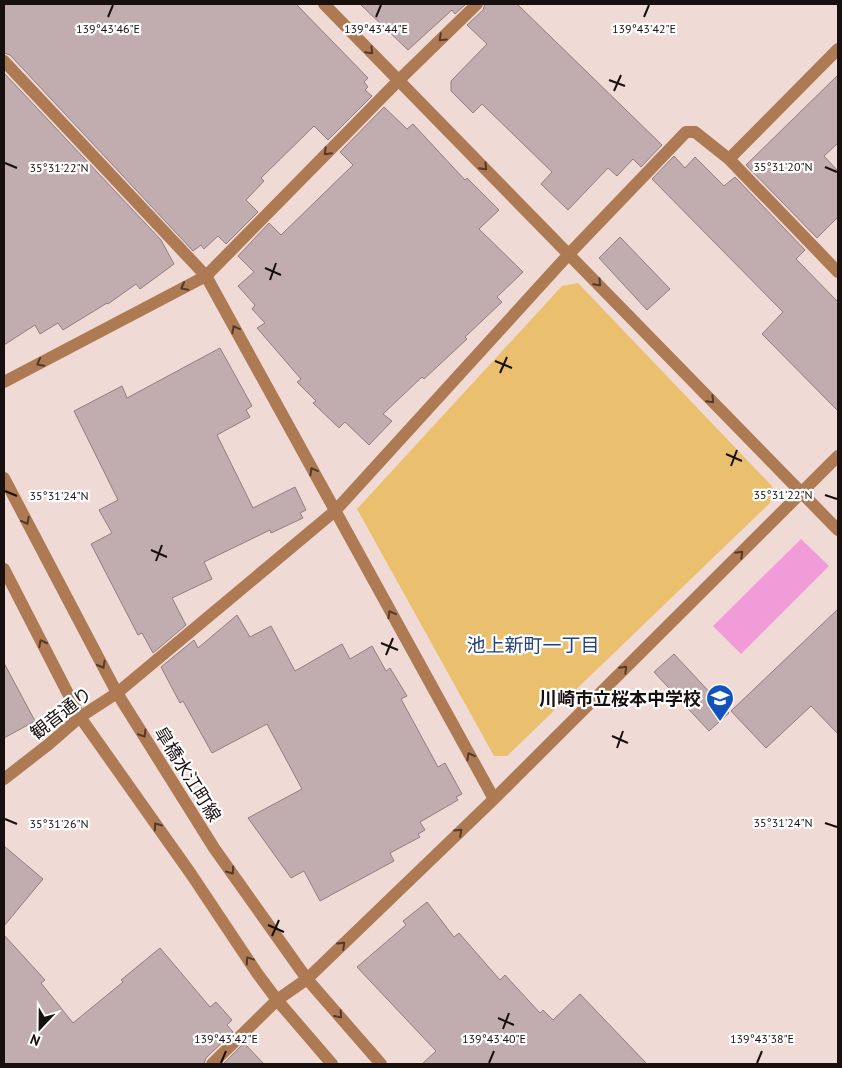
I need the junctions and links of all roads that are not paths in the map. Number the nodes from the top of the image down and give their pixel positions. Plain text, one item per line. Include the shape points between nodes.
1 (324, 4) edge
2 (477, 4) edge
3 (838, 49) edge
4 (4, 61) edge
5 (399, 80) junction
6 (729, 159) junction
7 (569, 254) junction
8 (838, 272) edge
9 (206, 276) junction
10 (4, 382) edge
11 (838, 456) edge
12 (4, 478) edge
13 (802, 492) junction
14 (334, 511) junction
15 (838, 530) edge
16 (4, 569) edge
17 (117, 693) junction
18 (80, 717) junction
19 (4, 779) edge
20 (494, 799) junction
21 (307, 979) junction
22 (277, 1000) junction
23 (212, 1064) edge
24 (332, 1064) edge
25 (381, 1064) edge

1 -> 5 street
2 -> 5 street
3 - 6 street
4 - 9 street
5 -> 7 street
5 -> 9 street
6 - 7 street, 観音通り via 695,132 686,132
6 - 8 street, 観音通り
7 -> 13 street
7 - 14 street, 観音通り
9 -> 10 street
14 -> 9 street
11 - 13 street
12 -> 17 street, 皐橋水江町線
13 - 15 street
20 -> 13 street
14 - 17 street, 観音通り
20 -> 14 street
18 -> 16 street
17 - 18 street, 観音通り
17 -> 21 street, 皐橋水江町線 via 214,848
18 - 19 street, 観音通り
22 -> 18 street
21 -> 20 street
21 - 22 street
21 -> 25 street, 皐橋水江町線
22 - 23 street
22 - 24 street

